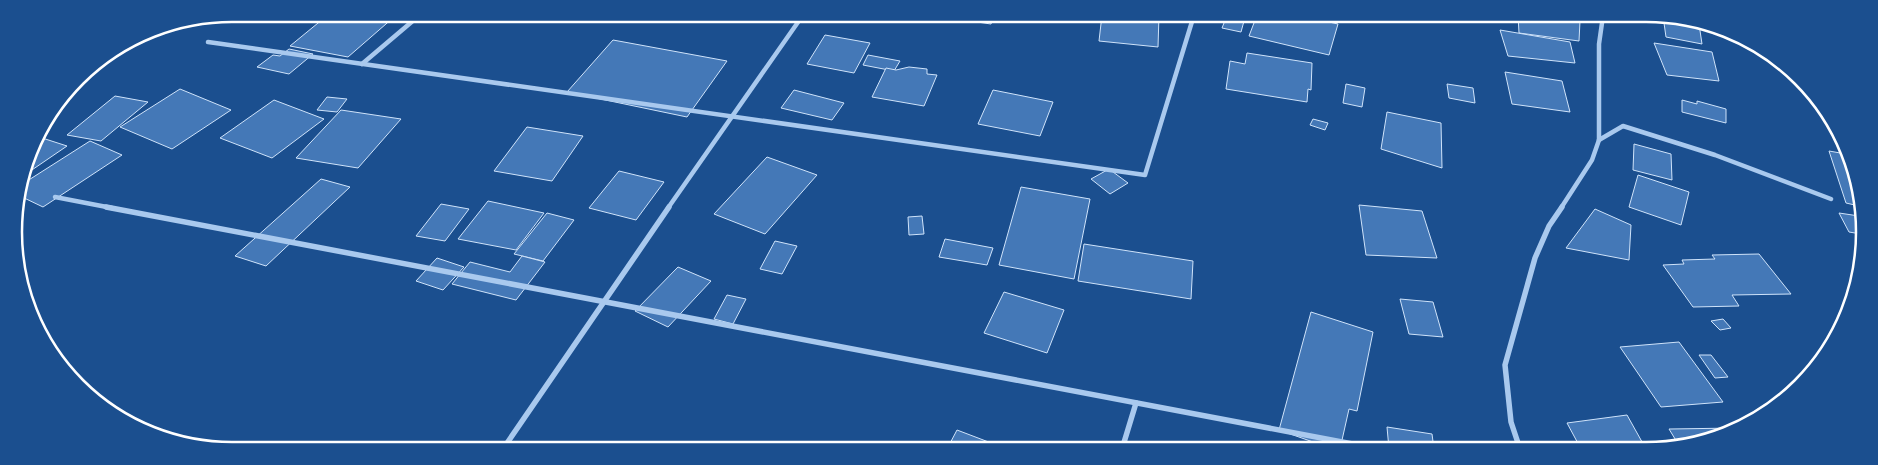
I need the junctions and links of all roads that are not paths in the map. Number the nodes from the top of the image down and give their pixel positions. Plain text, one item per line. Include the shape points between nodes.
1 (412, 22) edge
2 (797, 22) edge
3 (1192, 22) edge
4 (1602, 22) edge
5 (208, 42) dead end
6 (362, 64) junction
7 (732, 116) junction
8 (1599, 140) junction
9 (55, 196) dead end
10 (1831, 199) dead end
11 (603, 301) junction
12 (1136, 403) junction
13 (508, 442) edge
14 (1124, 442) edge
15 (1342, 442) edge
16 (1518, 442) edge

1 - 6 street
2 - 7 street
3 - 7 street via 1145,175
4 - 8 street via 1599,44
5 - 6 street
6 - 7 street
7 - 11 street
8 - 10 street via 1623,126 1715,155
8 - 16 street via 1592,160 1549,226 1535,258 1513,331 1505,365 1511,422
9 - 11 street
11 - 12 street
11 - 13 street
12 - 14 street
12 - 15 street

